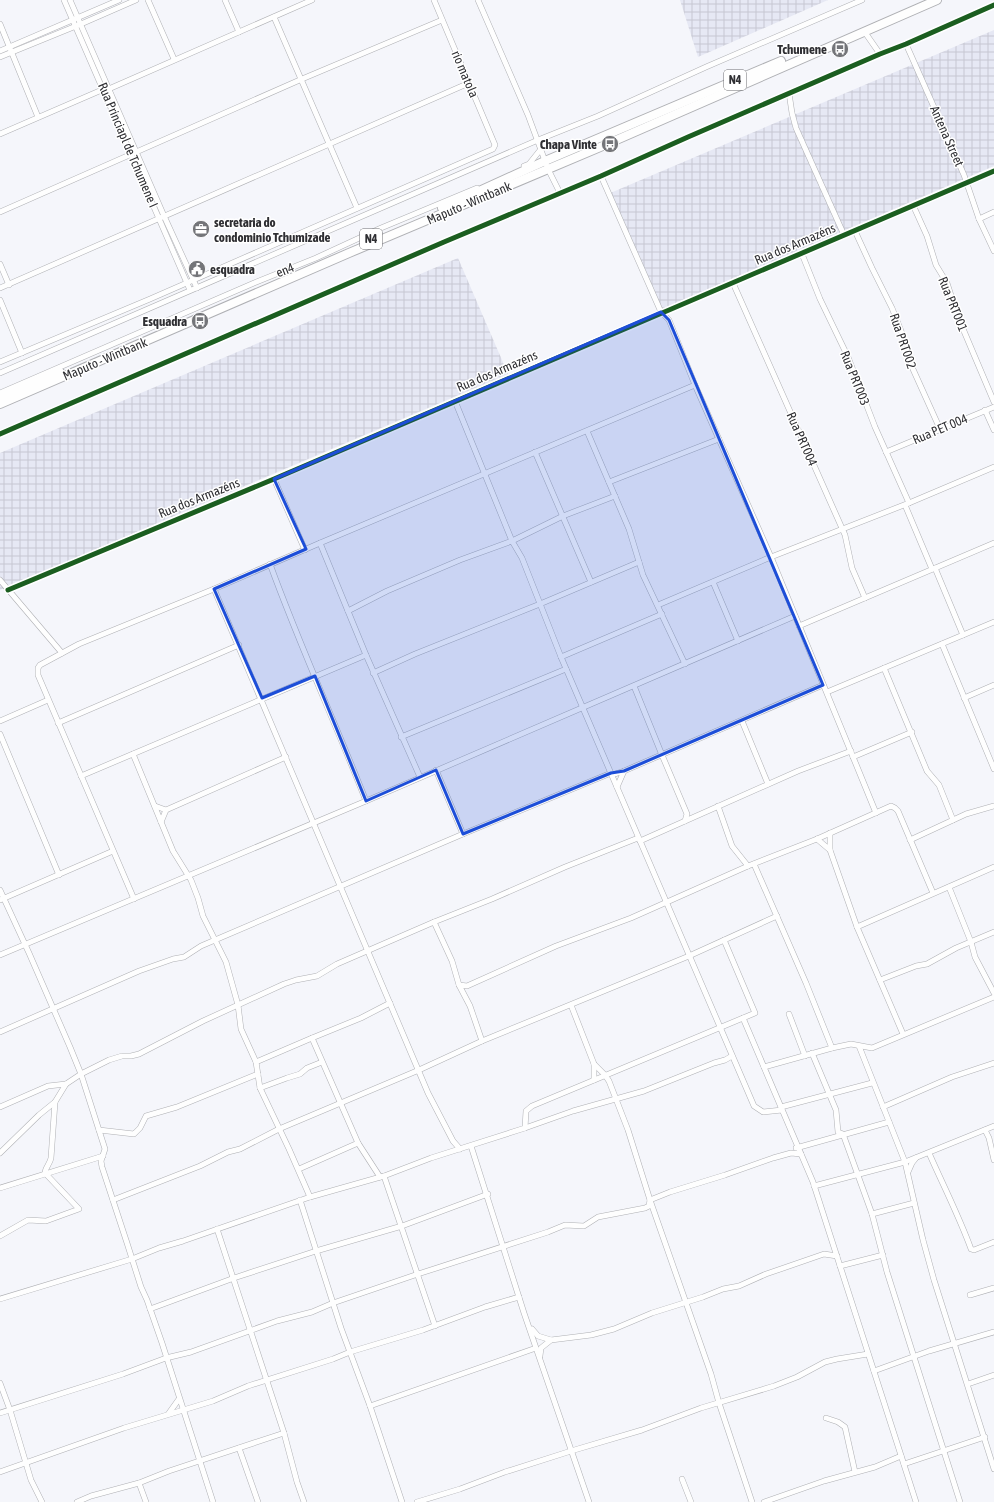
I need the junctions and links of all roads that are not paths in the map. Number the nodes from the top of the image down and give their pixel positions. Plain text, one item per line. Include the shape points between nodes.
1 (64, 0) edge
2 (70, 0) edge
3 (119, 0) edge
4 (136, 0) edge
5 (148, 0) edge
6 (225, 0) edge
7 (312, 0) edge
8 (434, 0) edge
9 (478, 0) edge
10 (862, 0) edge
11 (924, 0) edge
12 (937, 0) edge
13 (994, 5) edge
14 (274, 17) junction
15 (76, 19) junction
16 (442, 20) junction
17 (0, 24) edge
18 (78, 26) junction
19 (864, 31) junction
20 (239, 32) junction
21 (906, 44) junction
22 (9, 46) junction
23 (0, 51) edge
24 (12, 52) junction
25 (880, 54) junction
26 (0, 57) edge
27 (174, 59) junction
28 (302, 79) junction
29 (469, 83) junction
30 (106, 88) junction
31 (789, 93) junction
32 (38, 117) junction
33 (0, 134) edge
34 (538, 140) junction
35 (330, 145) junction
36 (541, 149) junction
37 (136, 152) junction
38 (131, 154) junction
39 (547, 165) junction
40 (994, 171) edge
41 (601, 176) junction
42 (967, 182) junction
43 (560, 193) junction
44 (913, 205) junction
45 (357, 208) junction
46 (0, 212) edge
47 (994, 212) edge
48 (162, 217) junction
49 (979, 218) junction
50 (855, 231) junction
51 (844, 235) junction
52 (994, 251) edge
53 (802, 254) junction
54 (0, 264) edge
55 (194, 280) junction
56 (188, 283) junction
57 (733, 283) junction
58 (9, 284) junction
59 (0, 288) edge
60 (197, 288) junction
61 (190, 290) junction
62 (0, 300) edge
63 (661, 312) junction
64 (22, 353) junction
65 (0, 362) edge
66 (0, 373) edge
67 (696, 385) junction
68 (0, 393) edge
69 (0, 398) edge
70 (455, 401) junction
71 (994, 402) edge
72 (0, 404) edge
73 (994, 407) edge
74 (985, 410) junction
75 (940, 429) junction
76 (994, 430) edge
77 (587, 431) junction
78 (0, 434) edge
79 (719, 439) junction
80 (535, 452) junction
81 (886, 452) junction
82 (994, 467) edge
83 (485, 473) junction
84 (274, 479) junction
85 (609, 482) junction
86 (615, 496) junction
87 (907, 504) junction
88 (563, 516) junction
89 (841, 529) junction
90 (512, 541) junction
91 (320, 543) junction
92 (994, 543) edge
93 (305, 550) junction
94 (771, 557) junction
95 (639, 562) junction
96 (270, 564) junction
97 (933, 569) junction
98 (0, 580) edge
99 (591, 582) junction
100 (713, 582) junction
101 (214, 589) junction
102 (8, 590) junction
103 (865, 598) junction
104 (540, 604) junction
105 (658, 605) junction
106 (348, 611) junction
107 (662, 614) junction
108 (795, 616) junction
109 (994, 622) edge
110 (799, 626) junction
111 (963, 635) junction
112 (738, 641) junction
113 (942, 644) junction
114 (239, 645) junction
115 (62, 653) junction
116 (366, 655) junction
117 (561, 658) junction
118 (686, 664) junction
119 (884, 668) junction
120 (566, 669) junction
121 (373, 673) junction
122 (315, 676) junction
123 (823, 685) junction
124 (994, 685) edge
125 (634, 686) junction
126 (826, 692) junction
127 (262, 698) junction
128 (964, 698) junction
129 (48, 700) junction
130 (583, 708) junction
131 (0, 720) edge
132 (742, 721) junction
133 (58, 723) junction
134 (912, 732) junction
135 (0, 734) edge
136 (401, 737) junction
137 (851, 751) junction
138 (133, 754) junction
139 (662, 754) junction
140 (286, 757) junction
141 (853, 757) junction
142 (994, 769) edge
143 (436, 770) junction
144 (624, 771) junction
145 (612, 774) junction
146 (81, 776) junction
147 (420, 777) junction
148 (768, 784) junction
149 (617, 787) junction
150 (366, 801) junction
151 (155, 806) junction
152 (718, 806) junction
153 (994, 806) edge
154 (166, 810) junction
155 (876, 813) junction
156 (687, 814) junction
157 (695, 816) junction
158 (953, 820) junction
159 (685, 821) junction
160 (161, 822) junction
161 (313, 822) junction
162 (830, 833) junction
163 (463, 834) junction
164 (639, 839) junction
165 (817, 839) junction
166 (910, 840) junction
167 (830, 850) junction
168 (113, 851) junction
169 (754, 864) junction
170 (748, 866) junction
171 (994, 867) edge
172 (59, 875) junction
173 (188, 876) junction
174 (341, 887) junction
175 (949, 887) junction
176 (0, 890) edge
177 (933, 894) junction
178 (2, 899) edge
179 (134, 899) junction
180 (666, 902) junction
181 (777, 916) junction
182 (434, 922) junction
183 (857, 927) junction
184 (994, 932) edge
185 (215, 940) junction
186 (724, 940) junction
187 (971, 942) junction
188 (24, 944) junction
189 (368, 952) junction
190 (0, 954) edge
191 (689, 956) junction
192 (880, 980) junction
193 (459, 985) junction
194 (467, 986) junction
195 (462, 993) junction
196 (994, 993) edge
197 (994, 997) edge
198 (390, 1003) junction
199 (238, 1005) junction
200 (571, 1005) junction
201 (53, 1008) junction
202 (789, 1014) dead end
203 (743, 1018) junction
204 (719, 1028) junction
205 (0, 1032) edge
206 (903, 1034) junction
207 (312, 1038) junction
208 (482, 1041) junction
209 (859, 1046) junction
210 (832, 1048) junction
211 (812, 1054) junction
212 (732, 1056) junction
213 (805, 1056) junction
214 (725, 1060) junction
215 (256, 1062) junction
216 (322, 1062) junction
217 (994, 1063) edge
218 (594, 1064) junction
219 (736, 1064) junction
220 (764, 1067) junction
221 (419, 1070) junction
222 (81, 1074) junction
223 (258, 1074) junction
224 (605, 1075) junction
225 (594, 1080) junction
226 (872, 1083) junction
227 (66, 1084) junction
228 (260, 1088) junction
229 (829, 1094) junction
230 (616, 1098) junction
231 (54, 1102) junction
232 (340, 1103) junction
233 (0, 1107) edge
234 (883, 1107) junction
235 (781, 1108) junction
236 (889, 1122) junction
237 (994, 1126) edge
238 (525, 1128) junction
239 (279, 1129) junction
240 (99, 1130) junction
241 (985, 1130) junction
242 (843, 1134) junction
243 (453, 1142) junction
244 (358, 1143) junction
245 (471, 1146) junction
246 (798, 1146) junction
247 (460, 1149) junction
248 (0, 1153) edge
249 (447, 1153) junction
250 (791, 1153) junction
251 (929, 1153) junction
252 (801, 1154) junction
253 (102, 1156) junction
254 (916, 1158) junction
255 (994, 1160) edge
256 (905, 1162) junction
257 (299, 1169) junction
258 (908, 1172) junction
259 (45, 1174) junction
260 (858, 1174) junction
261 (382, 1176) junction
262 (814, 1186) junction
263 (0, 1188) edge
264 (488, 1194) junction
265 (310, 1197) junction
266 (112, 1200) junction
267 (300, 1200) junction
268 (650, 1200) junction
269 (914, 1203) junction
270 (872, 1214) junction
271 (402, 1226) junction
272 (217, 1229) junction
273 (0, 1236) edge
274 (994, 1242) edge
275 (834, 1245) junction
276 (504, 1246) junction
277 (316, 1251) junction
278 (824, 1254) junction
279 (883, 1255) junction
280 (837, 1256) junction
281 (132, 1259) junction
282 (840, 1266) junction
283 (418, 1274) junction
284 (234, 1278) junction
285 (994, 1288) edge
286 (970, 1295) dead end
287 (519, 1297) junction
288 (0, 1299) edge
289 (686, 1302) junction
290 (333, 1303) junction
291 (150, 1309) junction
292 (435, 1326) junction
293 (529, 1326) junction
294 (251, 1330) junction
295 (994, 1332) edge
296 (551, 1340) junction
297 (954, 1343) junction
298 (536, 1348) junction
299 (350, 1352) junction
300 (868, 1354) junction
301 (540, 1356) junction
302 (914, 1356) junction
303 (166, 1358) junction
304 (874, 1371) junction
305 (994, 1375) edge
306 (267, 1380) junction
307 (0, 1383) edge
308 (968, 1384) junction
309 (179, 1399) junction
310 (719, 1403) junction
311 (370, 1406) junction
312 (10, 1410) junction
313 (183, 1410) junction
314 (0, 1413) edge
315 (169, 1414) junction
316 (826, 1418) dead end
317 (284, 1433) junction
318 (985, 1437) junction
319 (239, 1448) junction
320 (945, 1450) junction
321 (571, 1451) junction
322 (901, 1456) junction
323 (200, 1460) junction
324 (26, 1462) junction
325 (904, 1464) junction
326 (994, 1469) edge
327 (0, 1472) edge
328 (855, 1472) junction
329 (682, 1479) dead end
330 (139, 1483) junction
331 (42, 1502) edge
332 (77, 1502) edge
333 (146, 1502) edge
334 (213, 1502) edge
335 (258, 1502) edge
336 (304, 1502) edge
337 (402, 1502) edge
338 (417, 1502) edge
339 (589, 1502) edge
340 (691, 1502) edge
341 (752, 1502) edge
342 (764, 1502) edge
343 (916, 1502) edge
344 (960, 1502) edge

1 - 15 street, Rua Princiapl de Tchumene I
2 - 15 street, Rua Princiapl de Tchumene I
3 - 15 street
4 - 18 street
5 - 27 street
6 - 20 street
7 - 14 street
8 - 16 street, rio matola
9 - 34 street
10 - 34 street
11 - 39 highway, Maputo - Wintbank / N4
12 - 19 highway, Maputo - Wintbank / N4
13 - 21 street
14 - 20 street
14 - 28 street
15 - 18 street, Rua Princiapl de Tchumene I
15 - 22 street
16 - 28 street
16 - 29 street, rio matola
17 - 22 street
18 - 24 street
18 - 30 street, Rua Princiapl de Tchumene I
19 - 25 street
19 - 39 highway, Maputo - Wintbank / N4
20 - 27 street
21 - 25 street
21 - 42 street, Antena Street
22 - 23 street
22 - 24 street
24 - 26 street
24 - 32 street
25 - 31 street
27 - 30 street
28 - 35 street
28 - 37 street
29 - 35 street
29 - 45 street, rio matola via 495,144 493,149
30 - 32 street
30 - 37 street, Rua Princiapl de Tchumene I
30 - 38 street, Rua Princiapl de Tchumene I
31 - 41 street
31 - 51 street via 796,128
32 - 33 street
34 - 36 street
34 - 60 street
35 - 45 street
35 - 48 street
36 - 39 street
36 - 68 street, en4 via 529,164 503,177
37 - 38 street
37 - 48 street, Rua Princiapl de Tchumene I
38 - 46 street
38 - 48 street, Rua Princiapl de Tchumene I
39 - 43 street
39 - 69 highway, Maputo - Wintbank / N4
39 - 72 highway, Maputo - Wintbank / N4
40 - 42 street, Rua dos Armazéns
41 - 43 street
41 - 63 street
42 - 44 street, Rua dos Armazéns
42 - 49 street, Antena Street
43 - 78 street
44 - 50 street, Rua dos Armazéns
44 - 71 street, Rua PRT001
45 - 55 street
47 - 49 street
48 - 55 street, Rua Princiapl de Tchumene I
48 - 56 street, Rua Princiapl de Tchumene I
48 - 58 street
49 - 52 street, Antena Street
50 - 51 street, Rua dos Armazéns
50 - 75 street, Rua PRT002 via 892,308 907,346 912,367
51 - 53 street, Rua dos Armazéns
53 - 57 street, Rua dos Armazéns
53 - 81 street, Rua PRT003 via 848,357
54 - 58 street
55 - 56 street
55 - 60 street, Rua Princiapl de Tchumene I
56 - 61 street, Rua Princiapl de Tchumene I
56 - 64 street
57 - 63 street, Rua dos Armazéns
57 - 89 street, Rua PRT004
58 - 59 street
60 - 61 street
61 - 66 street
62 - 64 street
63 - 67 street via 669,320
63 - 70 street, Rua dos Armazéns
64 - 65 street
67 - 77 street
67 - 79 street
70 - 83 street
70 - 84 street, Rua dos Armazéns
73 - 74 street, Rua PET 004
74 - 75 street, Rua PET 004
74 - 76 street
75 - 81 street, Rua PET 004
77 - 80 street
77 - 85 street
79 - 85 street
79 - 94 street
80 - 83 street
80 - 88 street
81 - 87 street, Rua PRT003
82 - 87 street
83 - 90 street
83 - 91 street
84 - 93 street
84 - 102 street, Rua dos Armazéns
85 - 86 street
86 - 88 street
86 - 95 street
87 - 89 street
87 - 97 street, Rua PRT003
88 - 90 street
88 - 99 street
89 - 94 street
89 - 103 street, Rua PRT004 via 846,539 852,568
90 - 104 street via 522,558
90 - 106 street via 387,591
91 - 93 street
91 - 106 street
92 - 97 street
93 - 96 street
94 - 100 street
94 - 108 street
95 - 99 street
95 - 105 street
96 - 101 street
96 - 122 street
97 - 103 street
97 - 111 street, Rua PRT003
98 - 102 street
99 - 104 street
100 - 105 street
100 - 112 street
101 - 114 street
101 - 115 street
102 - 115 street
103 - 110 street
104 - 117 street
104 - 121 street
105 - 107 street
106 - 116 street
107 - 117 street
107 - 118 street
108 - 110 street
108 - 112 street
109 - 111 street
110 - 123 street
111 - 113 street
112 - 118 street
113 - 119 street
113 - 128 street
114 - 127 street
114 - 133 street
115 - 129 street via 38,668 38,675
116 - 121 street
116 - 122 street
117 - 120 street
118 - 125 street
119 - 126 street
119 - 134 street
120 - 130 street
120 - 136 street
121 - 136 street
122 - 127 street
122 - 150 street
123 - 126 street
123 - 132 street
124 - 128 street
125 - 130 street
125 - 139 street
126 - 137 street
127 - 138 street
127 - 140 street
128 - 142 street
129 - 131 street
129 - 133 street
130 - 143 street
130 - 145 street
132 - 139 street
132 - 148 street
133 - 146 street
134 - 141 street
134 - 158 street via 927,772 939,785
135 - 172 street
136 - 147 street
137 - 141 street
137 - 148 street
138 - 146 street
138 - 151 street
139 - 144 street
139 - 156 street
140 - 154 street
140 - 161 street
141 - 155 street
143 - 147 street
143 - 163 street
144 - 145 street
144 - 149 street
145 - 149 street
145 - 163 street
146 - 168 street
147 - 150 street
148 - 152 street
149 - 164 street
150 - 161 street
151 - 154 street
151 - 160 street
152 - 157 street
152 - 170 street via 732,846
153 - 158 street
154 - 160 street
155 - 162 street
155 - 166 street via 891,806 895,808
156 - 157 street
156 - 159 street
157 - 159 street
158 - 166 street
159 - 164 street
160 - 173 street via 177,860
161 - 173 street
161 - 174 street
162 - 165 street
162 - 167 street
163 - 174 street
164 - 180 street
164 - 182 street
165 - 167 street
165 - 169 street
166 - 177 street
167 - 183 street
168 - 172 street
168 - 179 street
169 - 170 street
169 - 181 street
170 - 180 street
171 - 175 street
172 - 178 street
173 - 179 street
173 - 185 street
174 - 185 street
174 - 189 street
175 - 177 street
175 - 187 street
176 - 178 street
177 - 183 street
178 - 188 street
179 - 188 street
180 - 191 street
180 - 194 street via 556,946
181 - 186 street
181 - 210 street
182 - 189 street
182 - 193 street via 452,961
183 - 192 street
184 - 187 street
185 - 199 street via 226,962
185 - 201 street via 184,957 139,971
186 - 191 street
186 - 203 street via 755,1012
187 - 192 street via 927,964
187 - 196 street via 975,957
188 - 190 street
188 - 201 street
189 - 198 street
189 - 199 street via 337,964 317,976 289,982
191 - 200 street
191 - 204 street
192 - 206 street
193 - 194 street
193 - 195 street
194 - 195 street
195 - 208 street via 470,1006
197 - 206 street
198 - 207 street
198 - 221 street
199 - 215 street via 241,1029
199 - 222 street via 139,1054 109,1060
200 - 208 street
200 - 218 street
201 - 205 street
201 - 222 street
202 - 213 street
203 - 204 street
203 - 220 street
204 - 212 street
204 - 224 street
206 - 209 street via 872,1048
207 - 215 street
207 - 216 street
208 - 221 street
209 - 210 street via 851,1044
209 - 226 street
210 - 211 street
211 - 213 street
211 - 229 street
212 - 214 street
212 - 219 street
213 - 220 street
214 - 219 street
214 - 230 street via 644,1091
215 - 223 street
216 - 228 street via 300,1074
216 - 232 street
217 - 234 street via 952,1077
218 - 224 street
218 - 225 street
219 - 235 street via 756,1108 763,1112
220 - 235 street
221 - 232 street
221 - 243 street
222 - 227 street
222 - 240 street
223 - 228 street
223 - 240 street via 177,1108 146,1116 134,1134
224 - 225 street
224 - 230 street
225 - 238 street via 528,1108 524,1114
226 - 229 street
226 - 234 street
227 - 231 street
227 - 233 street via 44,1088
228 - 239 street
229 - 235 street
229 - 242 street via 836,1110 838,1132
230 - 238 street
230 - 268 street
231 - 248 street
231 - 259 street via 51,1158
232 - 239 street
232 - 244 street
234 - 236 street
235 - 246 street
236 - 242 street
236 - 256 street
237 - 241 street
238 - 245 street
239 - 257 street
239 - 266 street via 240,1149
240 - 253 street via 105,1149
241 - 251 street
241 - 255 street
242 - 246 street
242 - 260 street
243 - 247 street
243 - 249 street
244 - 257 street
244 - 261 street
245 - 247 street
245 - 264 street
246 - 250 street
246 - 252 street
247 - 249 street
249 - 261 street
250 - 252 street
250 - 268 street
251 - 254 street
251 - 274 street via 971,1249
252 - 262 street
253 - 259 street
253 - 266 street via 102,1168
254 - 256 street
254 - 258 street
256 - 258 street
256 - 260 street
257 - 265 street
258 - 269 street
259 - 263 street
259 - 273 street via 79,1209 46,1221 28,1220
260 - 262 street
260 - 270 street
261 - 265 street
261 - 271 street
262 - 275 street
264 - 271 street
264 - 276 street
265 - 267 street
266 - 281 street
267 - 272 street
267 - 277 street
268 - 276 street via 649,1206 645,1208 602,1216 584,1226 561,1226
268 - 289 street
269 - 270 street
269 - 297 street
270 - 279 street
271 - 277 street
271 - 283 street
272 - 281 street
272 - 284 street
275 - 278 street
275 - 280 street
276 - 283 street
276 - 287 street
277 - 284 street
277 - 290 street
278 - 280 street
278 - 289 street via 739,1286
279 - 282 street
279 - 302 street
280 - 282 street
281 - 288 street
281 - 291 street
282 - 300 street
283 - 290 street
283 - 292 street
284 - 291 street
284 - 294 street
285 - 286 street
287 - 292 street
287 - 293 street
289 - 296 street via 597,1334
289 - 310 street
290 - 294 street
290 - 299 street
291 - 303 street
292 - 299 street
293 - 296 street via 538,1336
293 - 298 street
294 - 303 street via 191,1352
294 - 306 street
295 - 297 street
296 - 301 street via 541,1348
297 - 302 street
297 - 308 street
298 - 301 street
298 - 311 street
299 - 306 street via 333,1360
299 - 311 street
300 - 304 street
300 - 310 street via 825,1362 786,1382
301 - 321 street
302 - 304 street
302 - 320 street
303 - 309 street
303 - 312 street
304 - 322 street
305 - 308 street
306 - 313 street
306 - 317 street
307 - 312 street
308 - 318 street
309 - 313 street
309 - 315 street
310 - 321 street
310 - 341 street
311 - 337 street
312 - 314 street
312 - 324 street
313 - 315 street
313 - 323 street
315 - 324 street
316 - 328 street via 838,1422 845,1428
317 - 319 street
317 - 336 street
318 - 320 street
318 - 326 street
319 - 323 street
319 - 335 street
320 - 325 street
320 - 344 street
321 - 338 street
321 - 339 street
322 - 325 street
322 - 328 street
323 - 330 street
323 - 334 street
324 - 327 street
324 - 331 street via 31,1480
325 - 343 street
328 - 342 street
329 - 340 street
330 - 332 street
330 - 333 street

